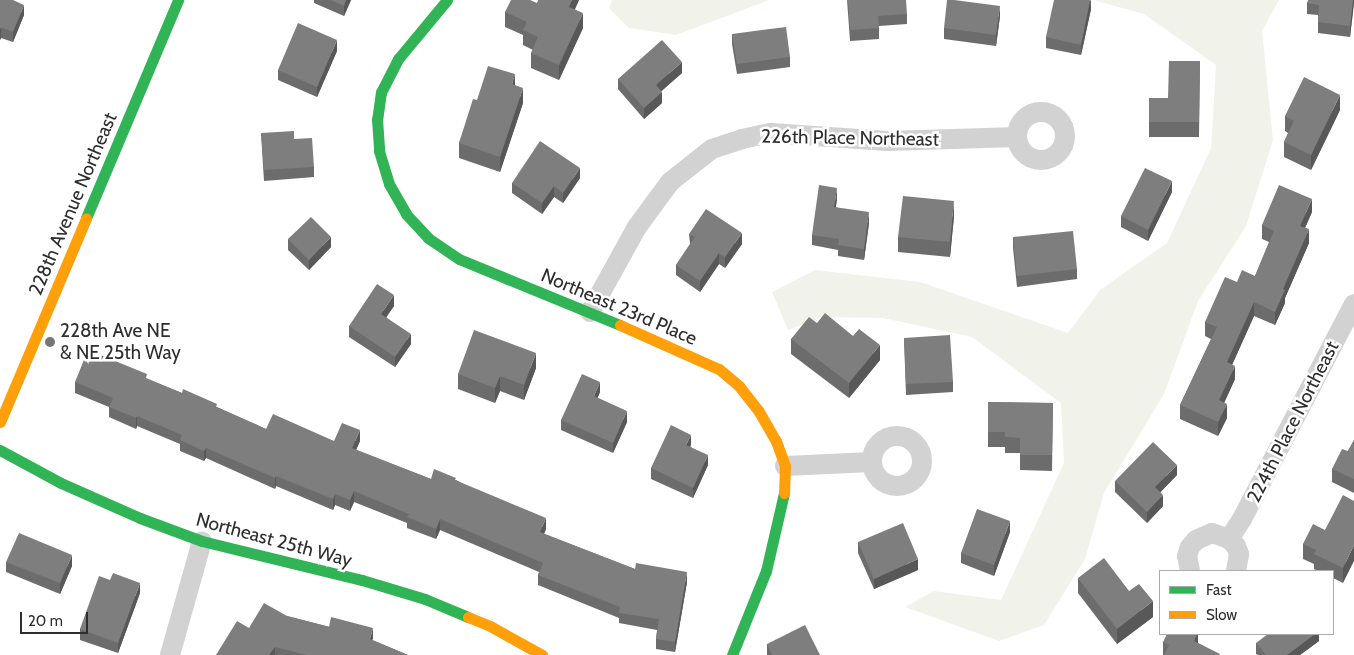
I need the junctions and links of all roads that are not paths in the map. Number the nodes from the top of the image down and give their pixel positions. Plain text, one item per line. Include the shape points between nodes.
1 (178, 0) edge
2 (447, 0) edge
3 (1017, 137) dead end
4 (1354, 304) edge
5 (590, 312) junction
6 (0, 422) edge
7 (0, 450) edge
8 (872, 462) dead end
9 (785, 466) junction
10 (1230, 539) junction
11 (202, 542) junction
12 (1190, 570) edge
13 (1236, 570) edge
14 (170, 655) edge
15 (542, 655) edge
16 (732, 655) edge

1 - 6 street, 228th Avenue Northeast
2 - 5 street, Northeast 23rd Place via 398,59 381,92 377,119 380,151 389,184 406,214 428,238 459,259
3 - 5 street, 226th Place Northeast via 888,141 771,133 712,149 670,182 637,227
4 - 10 street, 224th Place Northeast
5 - 9 street, Northeast 23rd Place via 719,370 739,386 758,410
7 - 11 street, Northeast 25th Way via 60,483
8 - 9 street
9 - 16 street via 784,499 766,571
10 - 12 street via 1212,533 1196,540 1187,556
10 - 13 street via 1239,554
11 - 14 street
11 - 15 street, Northeast 25th Way via 362,580 425,599 490,626

